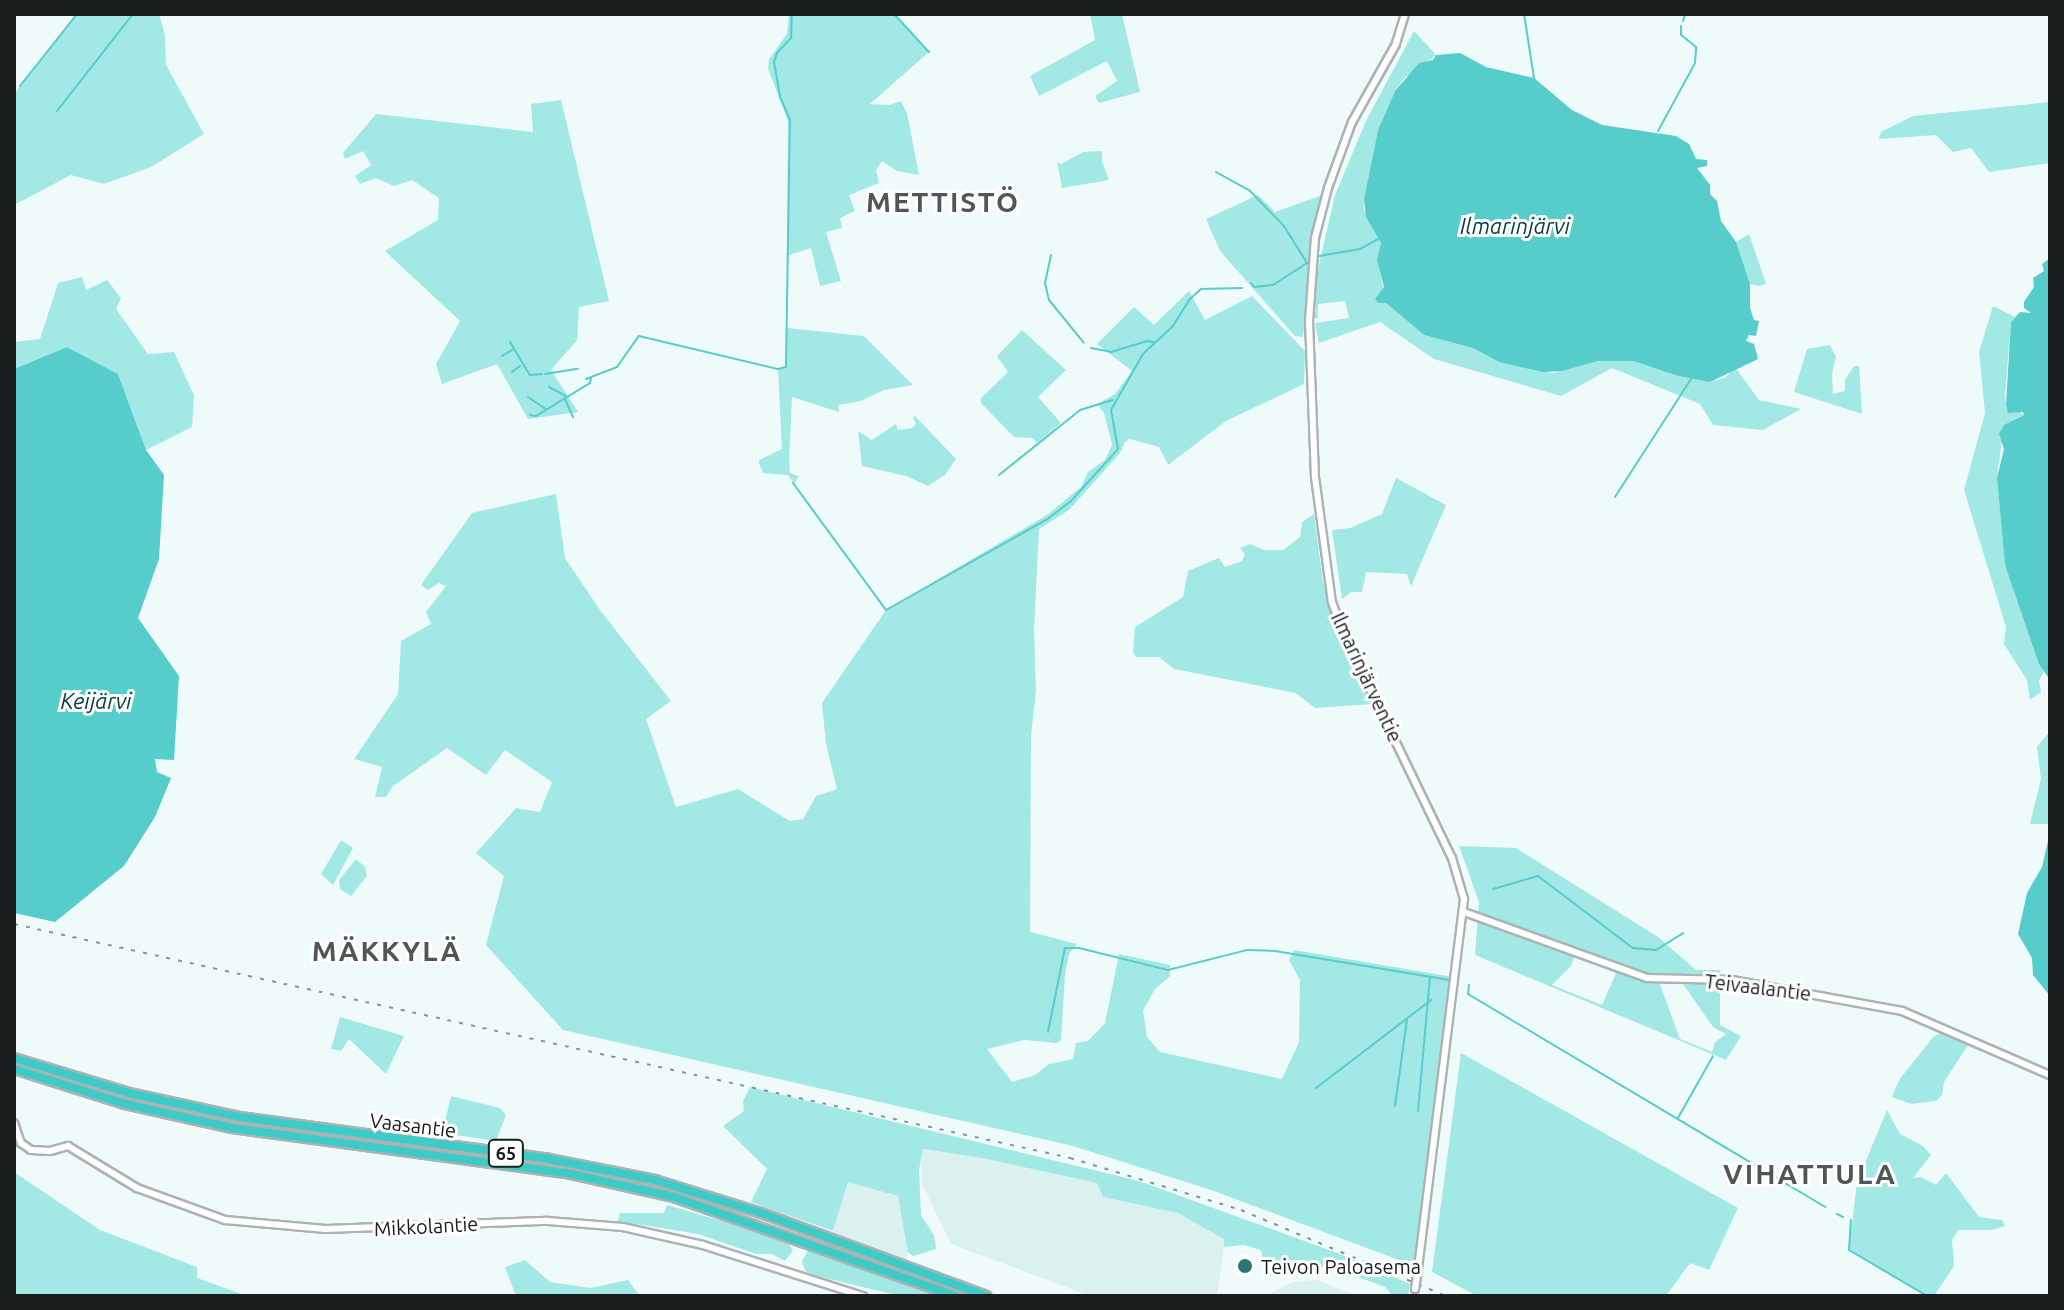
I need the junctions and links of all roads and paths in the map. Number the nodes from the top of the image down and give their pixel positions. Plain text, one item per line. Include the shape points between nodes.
1 (1405, 14) edge
2 (1464, 912) junction
3 (14, 1058) edge
4 (14, 1069) edge
5 (2050, 1075) edge
6 (14, 1123) edge
7 (1415, 1292) edge
8 (863, 1296) edge
9 (955, 1296) edge
10 (986, 1296) edge

1 - 2 main road, Ilmarinjärventie via 1396,44 1346,138 1319,222 1309,295 1312,432 1332,602 1452,858
2 - 5 main road, Teivaalantie via 1647,978 1732,980 1887,1007
2 - 7 main road, Ilmarinjärventie, bridge
3 - 10 highway, Vaasantie / 65 via 129,1093 240,1117 549,1159 655,1180
4 - 9 highway, Vaasantie / 65 via 125,1104 232,1128 571,1174 660,1193
6 - 8 main road, Mikkolantie via 21,1143 31,1150 68,1146 137,1188 225,1220 326,1229 548,1221 623,1227 703,1245

